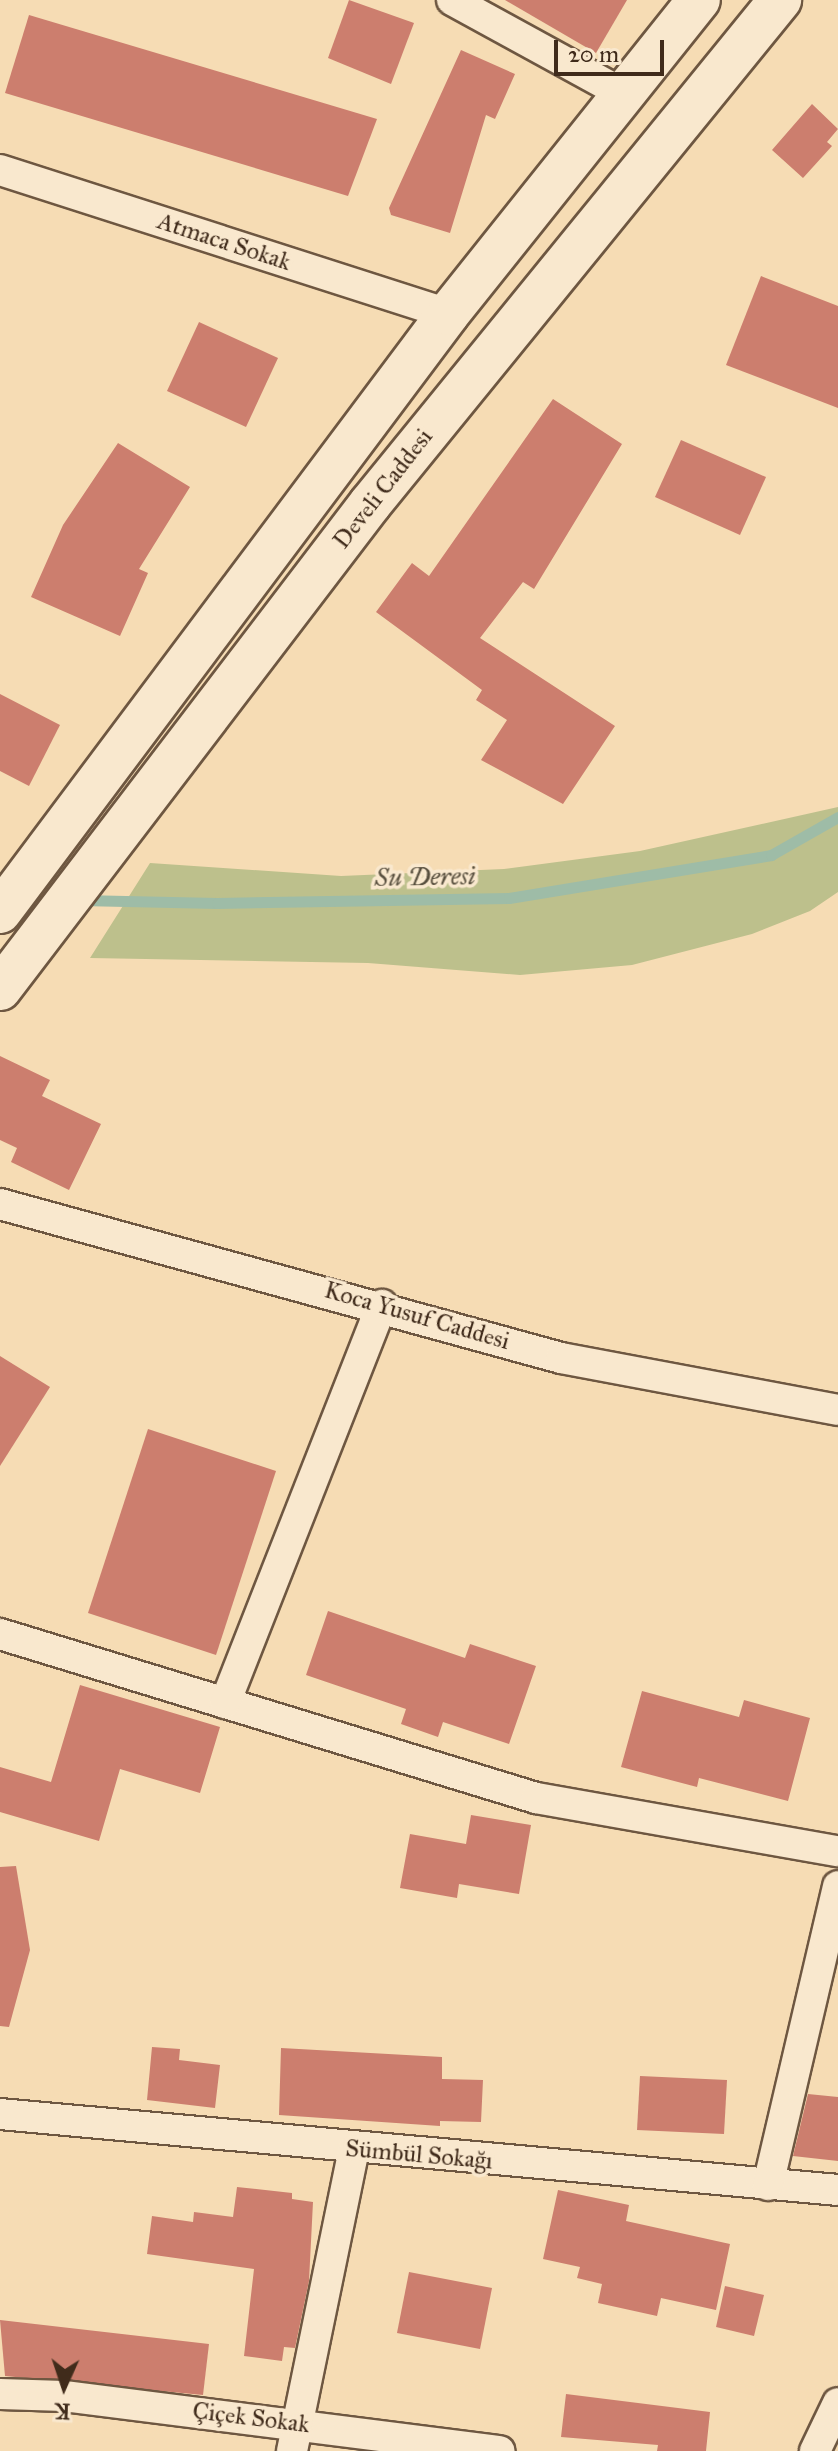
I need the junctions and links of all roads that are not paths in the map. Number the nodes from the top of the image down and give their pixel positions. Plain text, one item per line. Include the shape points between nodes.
1 (452, 0) edge
2 (699, 0) edge
3 (780, 0) edge
4 (624, 94) junction
5 (0, 170) edge
6 (448, 314) junction
7 (11, 887) edge
8 (0, 989) edge
9 (0, 1204) edge
10 (382, 1305) junction
11 (838, 1410) edge
12 (0, 1634) edge
13 (225, 1703) junction
14 (838, 1851) edge
15 (838, 1886) edge
16 (0, 2114) edge
17 (354, 2150) junction
18 (768, 2185) junction
19 (838, 2190) edge
20 (0, 2394) edge
21 (838, 2403) edge
22 (296, 2437) edge
23 (500, 2451) edge
24 (815, 2451) edge

1 - 4 street
2 - 4 main road
3 - 8 main road, Develi Caddesi via 370,504
4 - 6 main road
5 - 6 street, Atmaca Sokak
6 - 7 main road
9 - 10 street, Koca Yusuf Caddesi
10 - 11 street, Koca Yusuf Caddesi via 561,1358
10 - 13 street
12 - 13 street
13 - 14 street via 536,1798
15 - 18 street
16 - 17 street, Sümbül Sokağı
17 - 18 street, Sümbül Sokağı
17 - 22 street
18 - 19 street, Sümbül Sokağı
20 - 22 street, Çiçek Sokak via 64,2396
21 - 24 street
22 - 23 street, Çiçek Sokak

